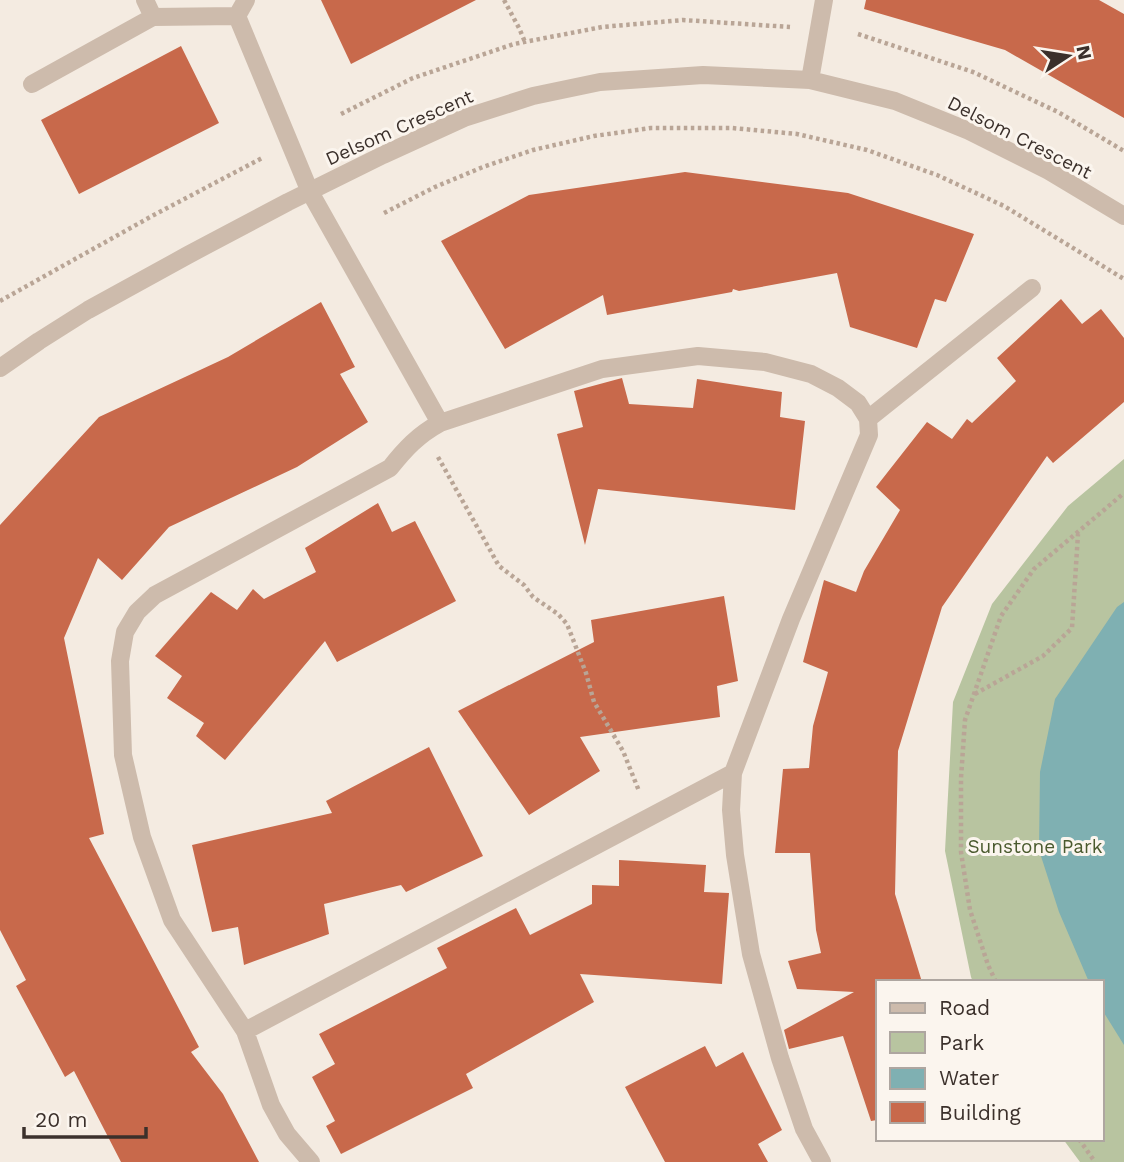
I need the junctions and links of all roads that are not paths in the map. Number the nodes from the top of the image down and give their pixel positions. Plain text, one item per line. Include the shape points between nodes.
1 (145, 0) edge
2 (824, 0) edge
3 (242, 8) edge
4 (153, 17) junction
5 (810, 80) junction
6 (32, 84) dead end
7 (310, 192) junction
8 (1124, 216) edge
9 (1032, 288) dead end
10 (0, 368) edge
11 (868, 419) junction
12 (432, 427) junction
13 (733, 773) junction
14 (245, 1031) junction
15 (312, 1162) edge
16 (822, 1162) edge

1 - 4 street
2 - 5 street
3 - 4 street
3 - 7 street
4 - 6 street
5 - 7 street, Delsom Crescent via 704,75 600,82 533,96 464,118
5 - 8 street, Delsom Crescent via 895,101 969,131
7 - 10 street, Delsom Crescent via 88,310
7 - 12 street
9 - 11 street
11 - 12 street via 858,403 811,374 765,362 698,356 602,369
11 - 13 street via 869,435 791,619
12 - 14 street via 390,468 155,595 125,632 120,661 123,755 142,837 172,920
13 - 14 street
13 - 16 street via 735,855 751,954 804,1129
14 - 15 street via 271,1105 287,1134

